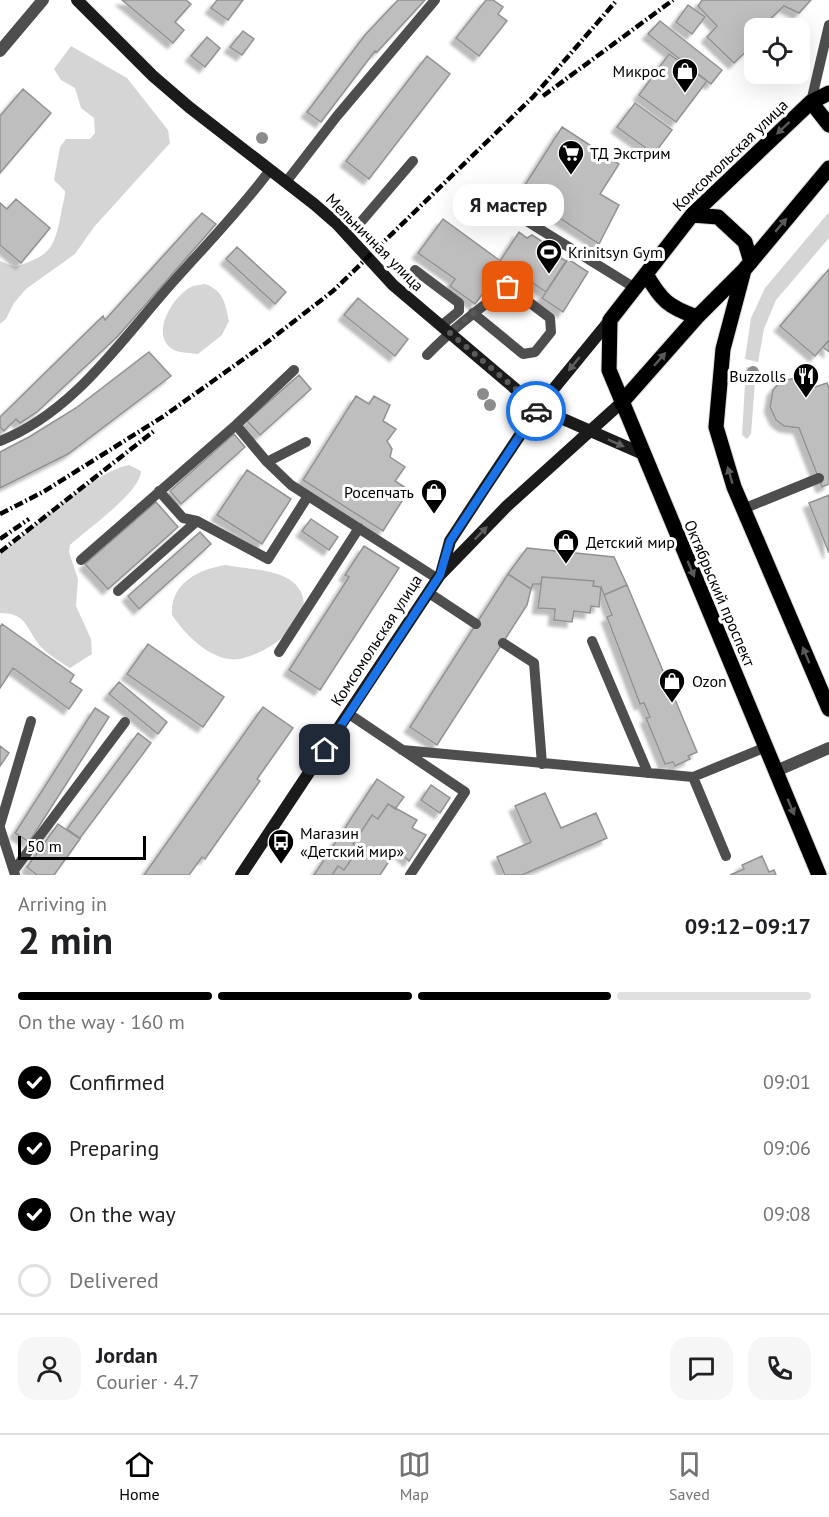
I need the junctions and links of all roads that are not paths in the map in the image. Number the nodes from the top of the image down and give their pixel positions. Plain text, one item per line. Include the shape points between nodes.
1 (43, 0) edge
2 (77, 0) edge
3 (435, 0) edge
4 (829, 26) edge
5 (0, 51) edge
6 (829, 93) edge
7 (811, 102) junction
8 (829, 125) edge
9 (413, 160) dead end
10 (829, 168) edge
11 (270, 170) junction
12 (286, 182) junction
13 (692, 214) junction
14 (468, 215) dead end
15 (348, 237) junction
16 (748, 266) junction
17 (416, 270) dead end
18 (646, 274) junction
19 (634, 288) junction
20 (473, 313) junction
21 (697, 317) junction
22 (610, 320) junction
23 (445, 328) junction
24 (427, 355) dead end
25 (294, 370) dead end
26 (621, 403) junction
27 (538, 408) junction
28 (236, 425) junction
29 (590, 431) junction
30 (0, 441) edge
31 (306, 442) dead end
32 (643, 454) junction
33 (267, 462) junction
34 (819, 478) dead end
35 (159, 491) junction
36 (308, 496) junction
37 (743, 509) junction
38 (197, 521) junction
39 (359, 528) junction
40 (81, 560) dead end
41 (439, 577) junction
42 (118, 591) dead end
43 (429, 593) junction
44 (476, 624) dead end
45 (592, 641) dead end
46 (503, 643) dead end
47 (279, 652) dead end
48 (829, 709) edge
49 (349, 714) junction
50 (31, 721) dead end
51 (125, 722) dead end
52 (766, 747) junction
53 (829, 748) edge
54 (402, 750) junction
55 (542, 764) junction
56 (776, 771) junction
57 (648, 773) junction
58 (693, 777) junction
59 (0, 826) edge
60 (726, 856) dead end
61 (15, 872) edge
62 (241, 875) edge
63 (410, 875) edge
64 (819, 875) edge

1 - 5 street
2 - 11 main road, Мельничная улица via 153,76
3 - 12 lane
4 - 7 lane
6 - 7 main road, Комсомольская улица
7 - 8 main road
7 -> 13 main road, Комсомольская улица
9 - 15 lane
16 -> 10 main road, Комсомольская улица
11 - 12 main road, Мельничная улица
11 - 30 lane via 103,364 40,420
12 - 15 main road, Мельничная улица
13 - 16 main road via 718,217 745,242
13 - 18 main road, Комсомольская улица
14 - 19 lane via 498,221 525,220
15 - 23 main road, Мельничная улица via 393,285
16 - 21 main road, Комсомольская улица
37 -> 16 main road via 716,427 723,350
17 - 23 lane via 459,303 459,311
18 - 19 main road, Комсомольская улица
18 - 21 main road via 660,298 674,309
19 - 22 main road, Комсомольская улица
20 - 20 lane via 508,287 550,318 551,332 535,352 523,354
20 - 23 lane
26 -> 21 main road, Комсомольская улица
22 - 26 main road, Октябрьский проспект via 609,370
22 -> 27 main road, Комсомольская улица
23 - 24 lane
23 - 27 main road, Мельничная улица
25 - 28 lane
26 - 29 main road, Комсомольская улица
26 - 32 main road, Октябрьский проспект
27 - 29 main road, Мельничная улица
27 - 41 main road, Комсомольская улица via 450,541
28 - 33 lane
28 - 35 lane
29 -> 32 main road, Мельничная улица
41 -> 29 main road, Комсомольская улица via 507,506
31 - 33 lane
32 -> 52 main road, Октябрьский проспект
33 - 36 lane
34 - 37 lane
35 - 38 lane via 183,518
35 - 40 lane
36 - 38 lane via 268,559
36 - 39 lane
48 -> 37 main road
38 - 42 lane
39 - 41 lane
39 - 47 lane
41 - 43 main road, Комсомольская улица
43 - 44 lane
43 - 49 main road, Комсомольская улица
45 - 57 lane
46 - 55 lane via 534,663
49 - 54 lane
49 - 62 main road, Комсомольская улица
50 - 59 lane
51 - 61 lane
52 - 56 main road, Октябрьский проспект
52 - 58 lane
53 - 56 street
54 - 55 lane
54 - 63 lane via 465,792
55 - 57 lane
56 -> 64 main road, Октябрьский проспект
57 - 58 lane
58 - 60 lane
59 - 61 lane

